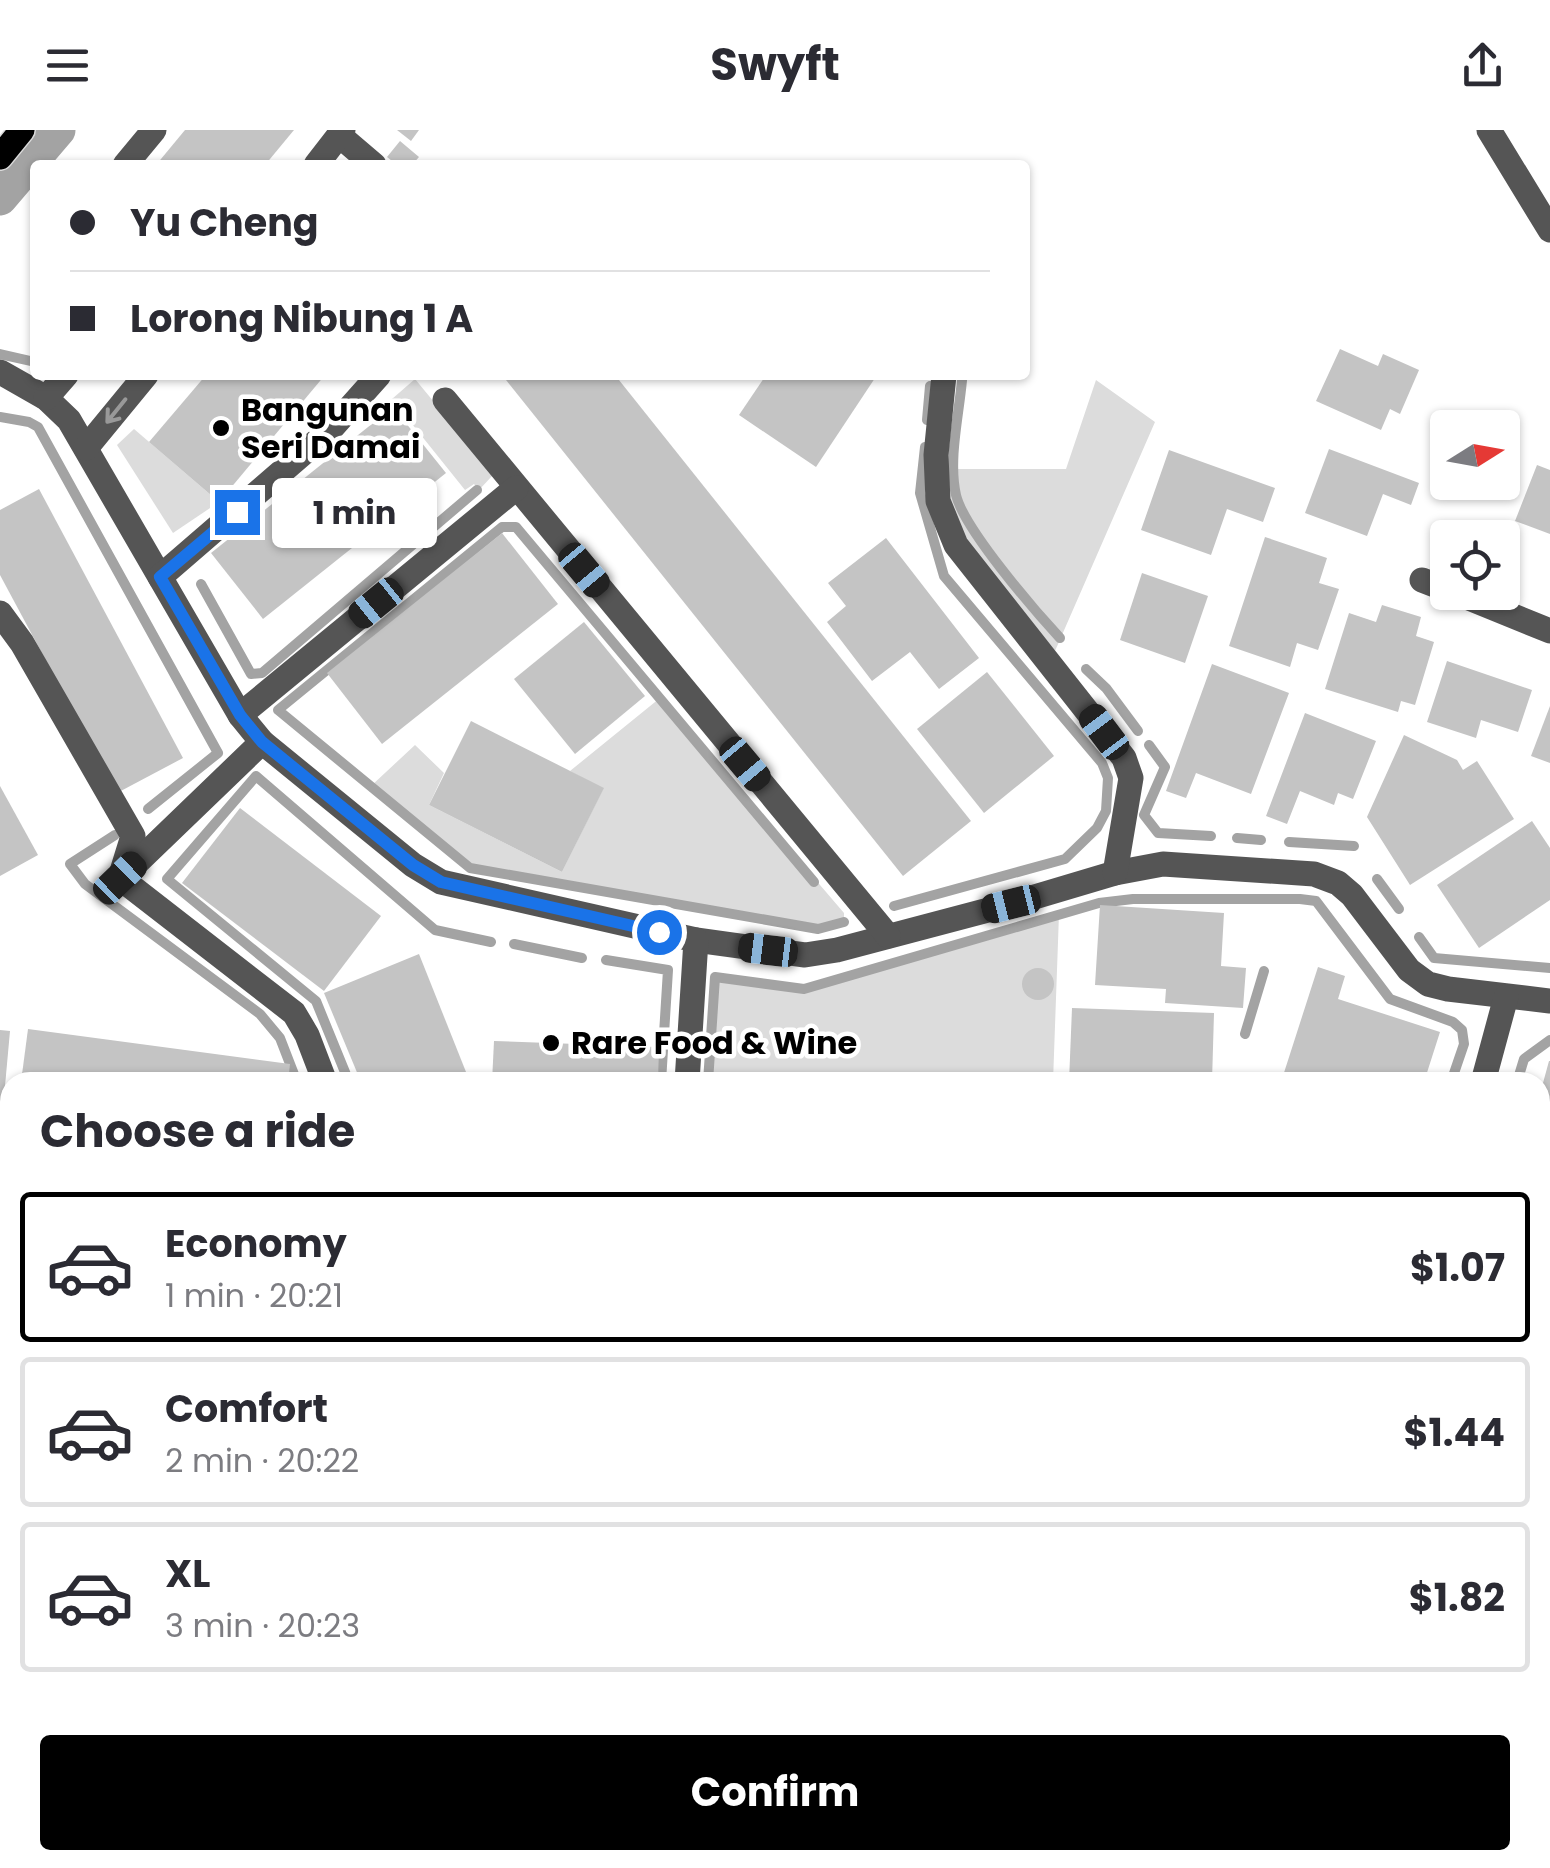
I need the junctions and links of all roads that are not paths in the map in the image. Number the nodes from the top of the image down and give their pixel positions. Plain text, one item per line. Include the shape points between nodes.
1 (22, 130) edge
2 (154, 130) edge
3 (1489, 130) edge
4 (341, 133) edge
5 (0, 157) edge
6 (130, 160) edge
7 (320, 160) edge
8 (369, 160) edge
9 (1550, 230) edge
10 (0, 372) edge
11 (62, 380) edge
12 (141, 380) edge
13 (375, 380) edge
14 (944, 380) edge
15 (46, 398) junction
16 (445, 400) dead end
17 (86, 448) junction
18 (516, 488) junction
19 (160, 577) junction
20 (1422, 580) dead end
21 (1430, 583) edge
22 (1498, 610) edge
23 (0, 613) edge
24 (1550, 631) edge
25 (240, 715) junction
26 (262, 742) junction
27 (1115, 872) junction
28 (122, 873) junction
29 (888, 936) junction
30 (696, 940) junction
31 (1506, 997) junction
32 (1550, 1001) edge
33 (321, 1072) edge
34 (688, 1072) edge
35 (1486, 1072) edge

1 - 5 main road
2 - 6 street
3 - 9 street
4 - 7 street
4 - 8 street
10 - 15 street
11 - 15 street
12 -> 17 street
13 - 19 street via 330,430
14 - 27 street via 938,501 956,544 1124,758 1131,778
15 - 17 street
16 - 18 street
17 - 19 street
18 - 25 street
18 - 29 street
19 - 25 street
20 - 21 street
22 - 24 street
23 - 28 street via 133,836
25 - 26 street
26 - 28 street
26 - 30 street via 441,882
27 - 29 street
27 - 31 street via 1163,864 1314,874 1352,895 1409,970 1428,984
28 - 33 street via 294,1013
29 - 30 street via 804,955
30 - 34 street
31 - 32 street
31 - 35 street

